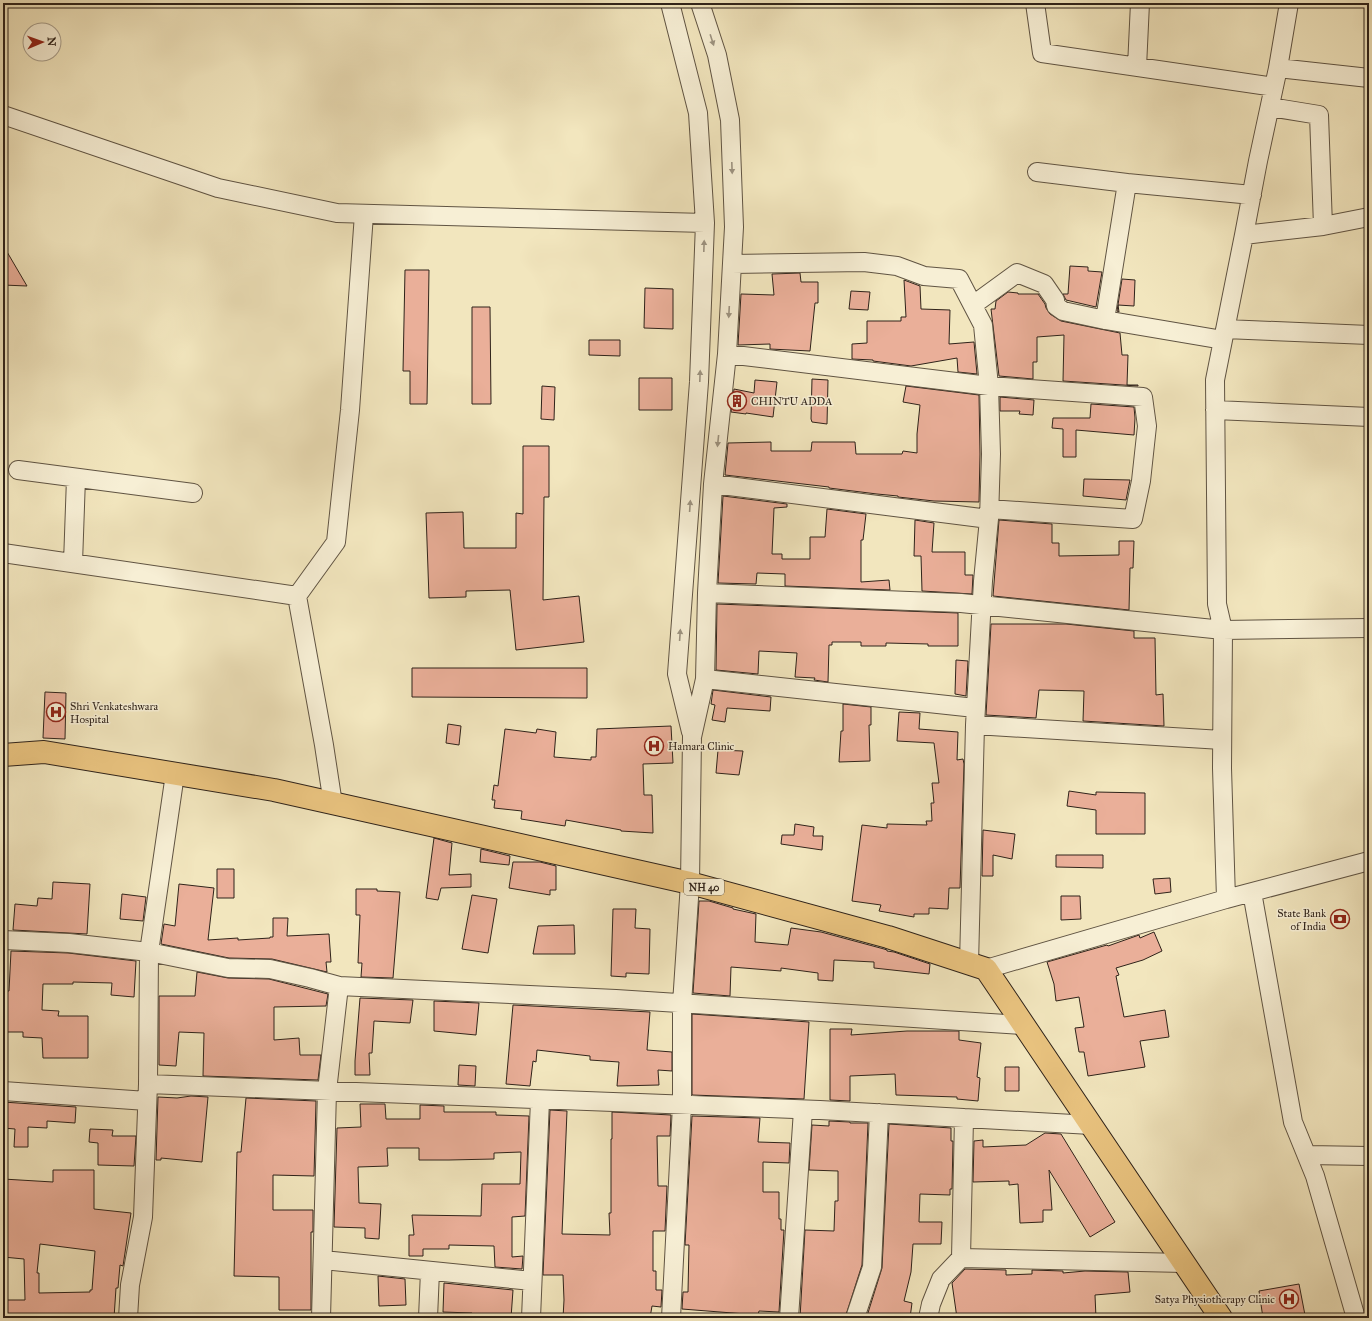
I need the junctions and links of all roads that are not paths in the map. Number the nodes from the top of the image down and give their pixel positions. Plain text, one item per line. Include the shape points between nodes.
1 (670, 3) edge
2 (700, 3) edge
3 (1035, 3) edge
4 (1140, 3) edge
5 (1289, 3) edge
6 (1137, 67) junction
7 (1278, 68) junction
8 (1369, 78) edge
9 (1274, 87) junction
10 (1270, 107) junction
11 (728, 109) junction
12 (698, 113) junction
13 (3, 115) edge
14 (1037, 172) dead end
15 (1127, 183) junction
16 (1252, 194) junction
17 (364, 214) junction
18 (1369, 217) edge
19 (705, 223) junction
20 (1323, 226) junction
21 (1244, 235) junction
22 (732, 264) junction
23 (702, 290) junction
24 (730, 290) junction
25 (973, 305) junction
26 (1105, 320) junction
27 (1224, 334) junction
28 (1369, 335) edge
29 (727, 354) junction
30 (989, 386) junction
31 (1215, 410) junction
32 (1369, 417) edge
33 (18, 470) dead end
34 (76, 478) junction
35 (713, 484) junction
36 (193, 493) dead end
37 (989, 514) junction
38 (3, 553) edge
39 (74, 563) junction
40 (707, 593) junction
41 (297, 596) junction
42 (982, 606) junction
43 (1369, 628) edge
44 (1223, 630) junction
45 (705, 679) junction
46 (975, 717) junction
47 (692, 737) junction
48 (1222, 740) junction
49 (3, 755) edge
50 (175, 774) junction
51 (332, 804) junction
52 (1369, 860) edge
53 (690, 883) junction
54 (1252, 892) junction
55 (1226, 900) junction
56 (3, 940) edge
57 (149, 952) junction
58 (978, 966) junction
59 (339, 986) junction
60 (682, 1004) junction
61 (1023, 1025) junction
62 (3, 1091) edge
63 (328, 1091) junction
64 (148, 1092) junction
65 (540, 1100) junction
66 (682, 1105) junction
67 (803, 1110) junction
68 (879, 1113) junction
69 (964, 1118) junction
70 (1090, 1125) junction
71 (1307, 1155) junction
72 (1369, 1156) edge
73 (961, 1258) junction
74 (323, 1260) junction
75 (1184, 1263) junction
76 (430, 1271) junction
77 (532, 1281) junction
78 (128, 1318) edge
79 (321, 1318) edge
80 (428, 1318) edge
81 (531, 1318) edge
82 (671, 1318) edge
83 (789, 1318) edge
84 (855, 1318) edge
85 (928, 1318) edge
86 (1221, 1318) edge
87 (1356, 1318) edge

1 - 12 street
2 -> 11 street via 717,55
3 - 6 street via 1042,52
4 - 6 street
5 - 7 street
6 - 9 street
7 - 8 street
7 - 9 street
9 - 10 street
10 - 16 street
10 - 20 street via 1319,115
11 - 12 street
11 -> 22 street via 734,227
12 - 19 street
13 - 17 street via 218,188 337,213
14 - 15 street
15 - 16 street
15 - 26 street
16 - 21 street
17 - 19 street
17 - 41 street via 350,410 336,542
18 - 20 street
23 -> 19 street
20 - 21 street
21 - 27 street
22 - 24 street
22 - 25 street via 864,262 897,266 924,276 959,279
23 - 24 street
47 -> 23 street via 677,674 700,382
24 -> 29 street
25 - 26 street via 1017,273 1044,284 1056,306 1063,311
25 - 30 street via 983,325
26 - 27 street
27 - 28 street
27 - 31 street via 1215,380
29 - 30 street
29 -> 35 street
30 - 37 street
30 - 37 street via 1143,397 1147,426 1141,481 1133,519
31 - 32 street
31 - 44 street via 1217,604
33 - 34 street
34 - 36 street
34 - 39 street
35 - 37 street
35 - 40 street
37 - 42 street
38 - 39 street
39 - 41 street
40 - 42 street via 961,603
40 - 45 street
41 - 51 street
42 - 44 street
42 - 46 street
43 - 44 street
44 - 48 street
45 - 46 street
45 - 47 street
46 - 48 street
46 - 58 street
47 - 53 street
48 - 55 street
49 - 50 highway, NH 40 via 44,752
50 - 51 highway, NH 40 via 274,790
50 - 57 street
51 - 53 highway, NH 40
52 - 54 street
53 - 58 highway, NH 40 via 888,937
53 - 60 street
54 - 55 street
54 - 71 street via 1293,1122
55 - 58 street
56 - 57 street via 68,943
57 - 59 street via 228,968 270,969
57 - 64 street
58 - 61 highway
59 - 60 street
59 - 63 street
60 - 61 street
60 - 66 street
61 - 70 highway
62 - 64 street
63 - 64 street
63 - 65 street
63 - 74 street
64 - 78 street via 143,1217 130,1285
65 - 66 street
65 - 77 street
66 - 67 street
66 - 82 street
67 - 68 street
67 - 83 street
68 - 69 street
68 - 84 street via 872,1267
69 - 70 street
69 - 73 street
70 - 75 highway
71 - 72 street
71 - 87 street
73 - 75 street
73 - 85 street via 941,1279
74 - 76 street
74 - 79 street
75 - 86 highway
76 - 77 street
76 - 80 street
77 - 81 street

